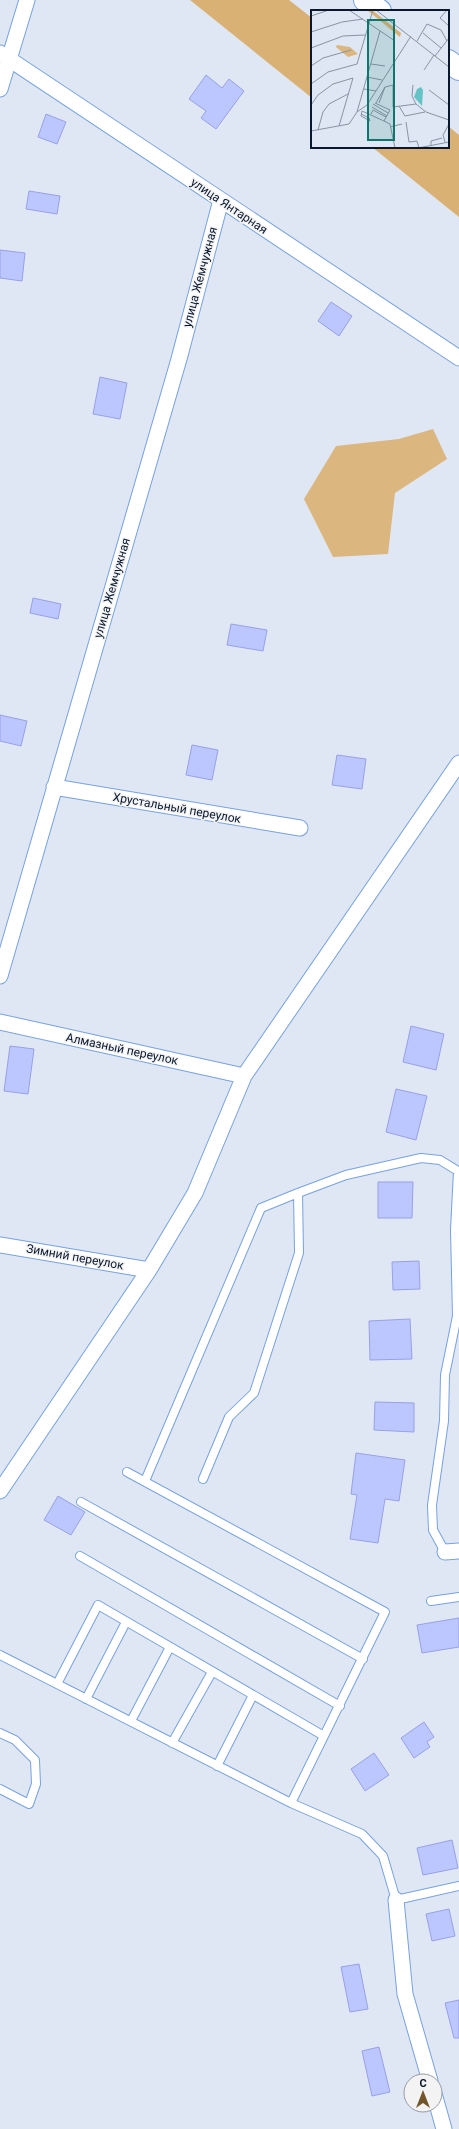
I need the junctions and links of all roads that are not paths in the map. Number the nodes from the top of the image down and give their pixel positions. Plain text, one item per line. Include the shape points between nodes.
1 (27, 0) edge
2 (365, 0) edge
3 (379, 10) edge
4 (4, 56) edge
5 (449, 62) edge
6 (459, 69) edge
7 (0, 89) edge
8 (221, 200) junction
9 (459, 358) edge
10 (459, 763) edge
11 (54, 787) junction
12 (300, 828) dead end
13 (0, 976) edge
14 (0, 1022) edge
15 (244, 1076) junction
16 (298, 1193) junction
17 (0, 1244) edge
18 (150, 1270) junction
19 (127, 1472) dead end
20 (203, 1479) dead end
21 (145, 1481) junction
22 (0, 1491) edge
23 (82, 1502) dead end
24 (452, 1552) edge
25 (80, 1556) dead end
26 (459, 1597) edge
27 (431, 1601) dead end
28 (126, 1622) junction
29 (170, 1647) junction
30 (0, 1655) edge
31 (363, 1659) junction
32 (212, 1672) junction
33 (57, 1684) junction
34 (253, 1695) junction
35 (86, 1698) junction
36 (340, 1706) junction
37 (131, 1721) junction
38 (0, 1733) edge
39 (324, 1736) junction
40 (172, 1743) junction
41 (217, 1766) junction
42 (0, 1788) edge
43 (291, 1803) junction
44 (459, 1886) edge
45 (396, 1900) junction
46 (428, 2073) edge
47 (440, 2113) edge
48 (444, 2129) edge

1 - 4 street
2 - 3 street
4 - 7 street
4 - 8 street, улица Янтарная
5 - 6 street
8 - 9 street, улица Янтарная
8 - 11 street, улица Жемчужная via 179,359
10 - 15 street
11 - 12 street, Хрустальный переулок
11 - 13 street, улица Жемчужная
14 - 15 street, Алмазный переулок
15 - 18 street via 195,1193
16 - 20 lane via 299,1253 254,1393 229,1416
16 - 21 lane via 261,1208
16 - 24 lane via 346,1175 421,1158 440,1160 458,1170 455,1230 457,1316 445,1374 444,1421 432,1505 433,1530
17 - 18 street, Зимний переулок
18 - 22 street
19 - 21 lane
21 - 31 lane via 385,1612
23 - 31 lane
25 - 36 lane
26 - 27 lane
28 - 29 lane
28 - 33 lane via 98,1605
28 - 35 lane
29 - 32 lane
29 - 37 lane
30 - 33 lane
31 - 36 lane
32 - 34 lane
32 - 40 lane
33 - 35 lane
34 - 39 lane
34 - 41 lane
35 - 37 lane
36 - 39 lane
37 - 40 lane
38 - 42 lane via 15,1740 35,1760 36,1784 28,1804
39 - 43 lane
40 - 41 lane
41 - 43 lane
43 - 45 lane via 362,1834 382,1856
44 - 45 lane
45 - 46 street via 405,1994
47 - 48 street

